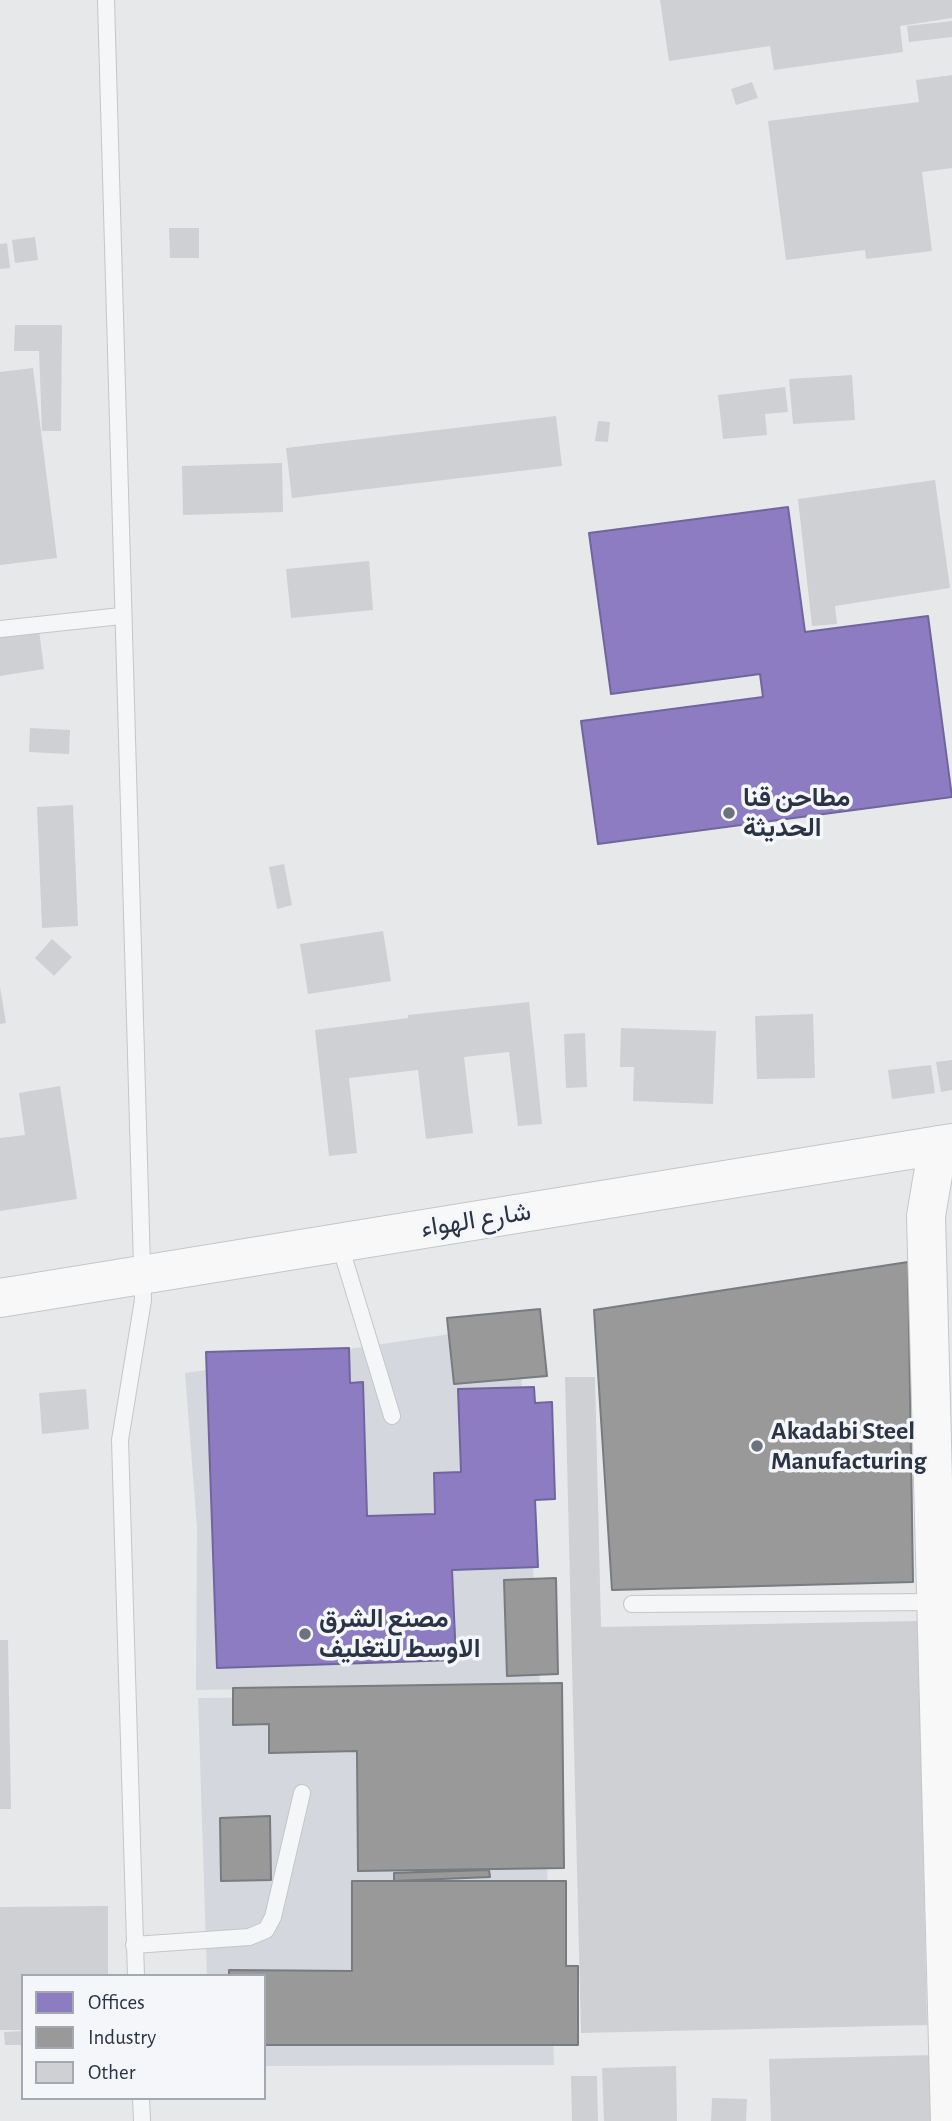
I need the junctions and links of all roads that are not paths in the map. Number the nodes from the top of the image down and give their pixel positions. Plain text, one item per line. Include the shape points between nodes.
1 (106, 0) edge
2 (121, 616) junction
3 (0, 629) edge
4 (945, 1144) edge
5 (339, 1242) junction
6 (142, 1274) junction
7 (0, 1298) edge
8 (392, 1416) dead end
9 (938, 1602) junction
10 (632, 1604) dead end
11 (302, 1793) dead end
12 (134, 1945) junction
13 (136, 1974) edge
14 (141, 2100) edge
15 (142, 2121) edge
16 (950, 2121) edge

1 - 2 lane
2 - 3 lane
2 - 6 lane
4 - 5 street, شارع الهواء
4 - 9 street via 926,1216
5 - 6 street, شارع الهواء
5 - 8 lane
6 - 7 street, شارع الهواء
6 - 12 lane via 143,1300 120,1440
9 - 10 lane
9 - 16 street
11 - 12 lane via 266,1930 250,1937
12 - 13 lane
14 - 15 lane

